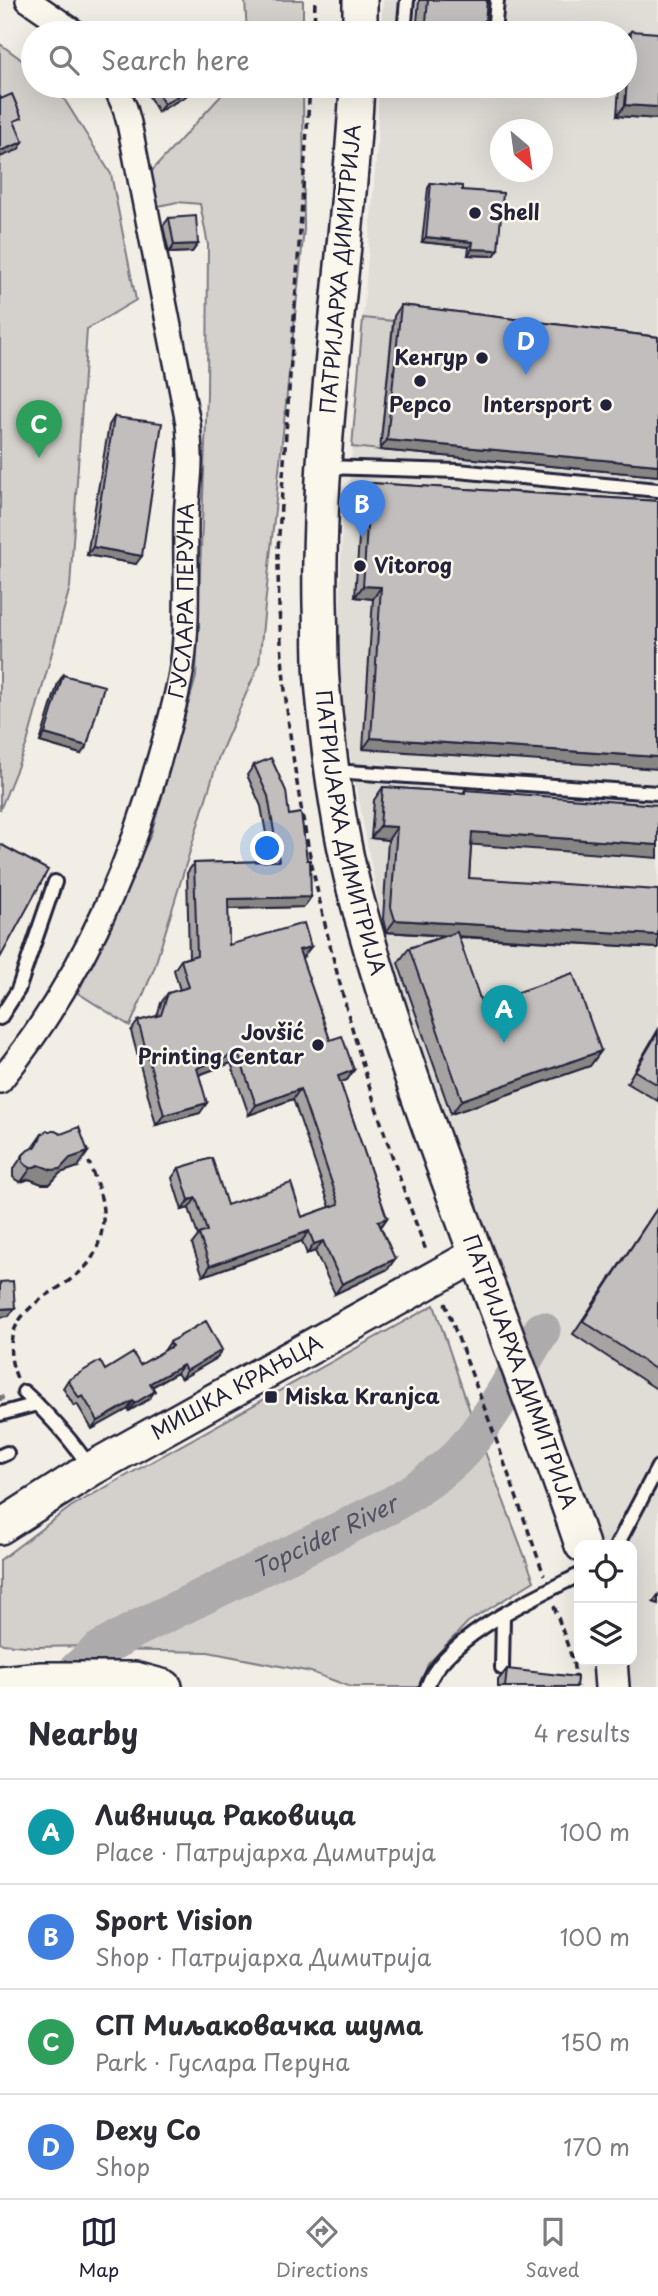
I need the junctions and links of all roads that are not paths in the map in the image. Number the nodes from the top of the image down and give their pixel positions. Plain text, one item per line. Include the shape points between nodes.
1 (28, 0) edge
2 (360, 0) edge
3 (407, 0) edge
4 (497, 0) edge
5 (59, 21) edge
6 (360, 21) edge
7 (405, 21) edge
8 (495, 21) edge
9 (120, 98) edge
10 (356, 98) edge
11 (324, 467) junction
12 (658, 490) edge
13 (332, 771) junction
14 (658, 793) edge
15 (55, 882) dead end
16 (0, 1018) edge
17 (0, 1081) edge
18 (476, 1255) junction
19 (24, 1392) road end
20 (37, 1404) junction
21 (0, 1414) edge
22 (658, 1467) edge
23 (91, 1469) junction
24 (0, 1527) edge
25 (580, 1540) edge
26 (620, 1540) edge
27 (574, 1578) edge
28 (503, 1615) junction
29 (0, 1664) edge
30 (610, 1666) edge
31 (502, 1668) dead end
32 (41, 1679) junction
33 (0, 1683) edge
34 (165, 1687) edge
35 (426, 1687) edge
36 (612, 1687) edge

1 - 5 street
2 - 6 main road
3 - 7 lane
4 - 8 lane
9 - 17 street, ГУСЛАРА ПЕРУНА via 188,423 182,664 145,813 112,895 45,1022
10 - 11 main road, ПАТРИЈАРХА ДИМИТРИЈА
11 - 12 lane via 458,471
11 - 13 main road, ПАТРИЈАРХА ДИМИТРИЈА via 321,677
13 - 14 lane
13 - 18 main road, ПАТРИЈАРХА ДИМИТРИЈА via 354,888 389,1007
15 - 16 lane via 18,990
18 - 23 main road, МИШКА КРАЊЦА
18 - 25 main road, ПАТРИЈАРХА ДИМИТРИЈА
19 - 20 lane
20 - 21 lane
20 - 23 lane
22 - 26 lane
23 - 24 main road, МИШКА КРАЊЦА
27 - 28 lane
28 - 31 lane
28 - 35 lane via 439,1664
29 - 32 main road
30 - 36 main road
32 - 33 main road
32 - 34 main road via 135,1679

